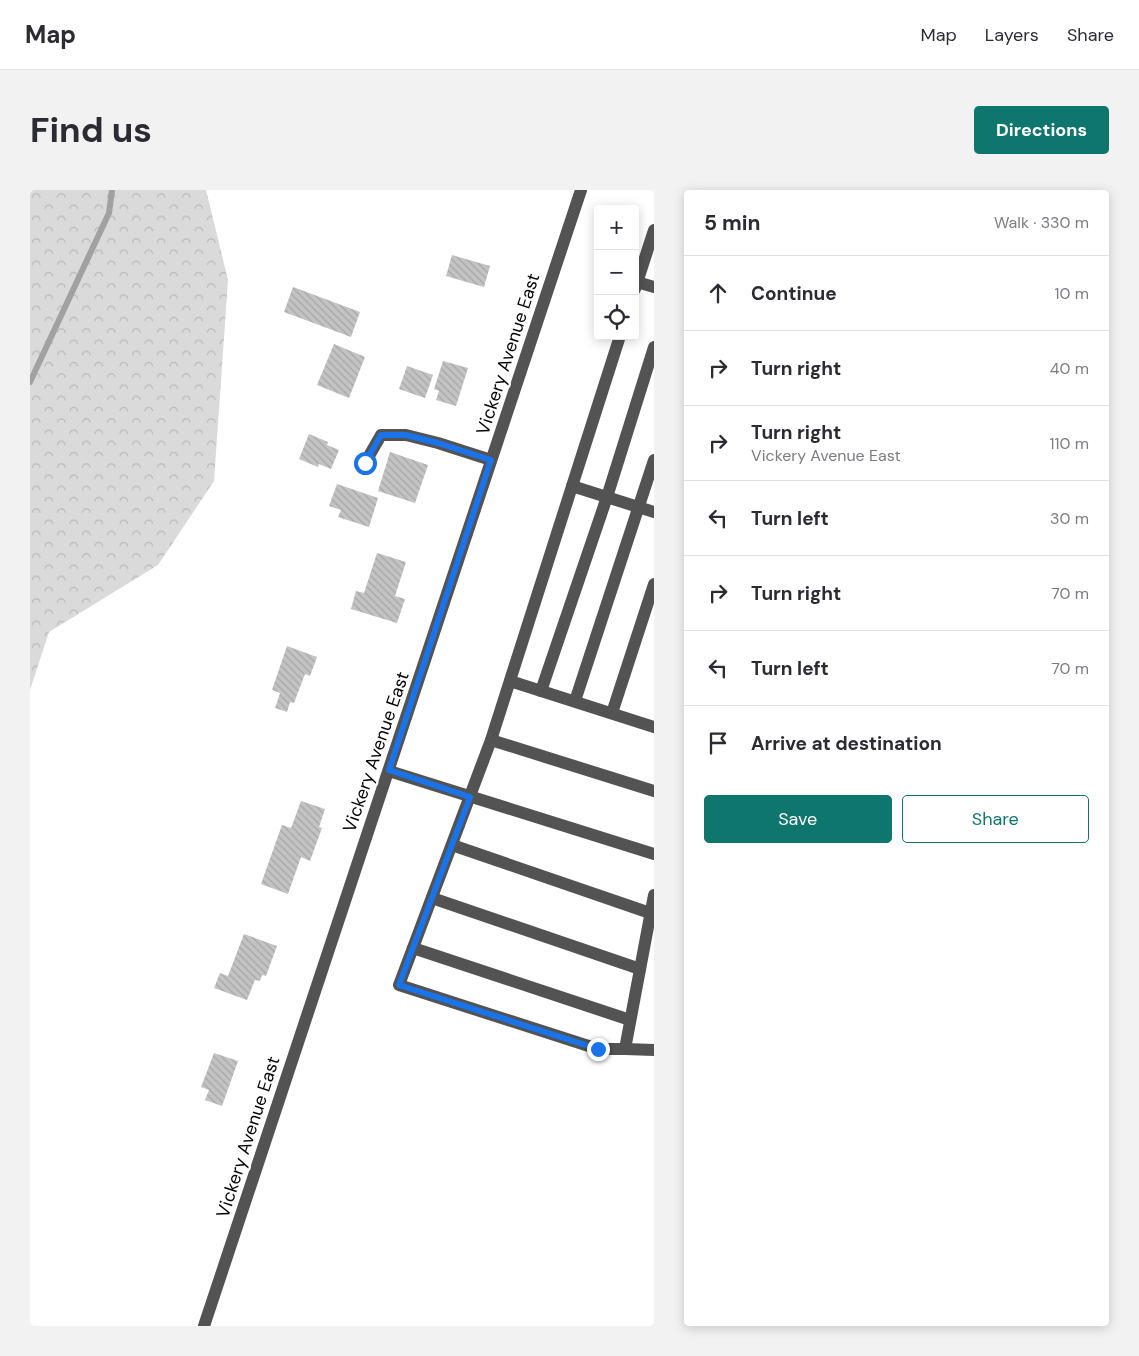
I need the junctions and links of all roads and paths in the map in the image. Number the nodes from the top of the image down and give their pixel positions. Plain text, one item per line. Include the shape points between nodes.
1 (581, 190) edge
2 (654, 230) edge
3 (639, 276) edge
4 (639, 285) edge
5 (654, 287) edge
6 (619, 340) edge
7 (654, 348) edge
8 (491, 460) junction
9 (654, 460) edge
10 (365, 463) dead end
11 (572, 486) junction
12 (607, 497) junction
13 (638, 507) junction
14 (654, 512) edge
15 (654, 584) edge
16 (510, 681) junction
17 (541, 691) junction
18 (575, 701) junction
19 (612, 714) junction
20 (654, 727) edge
21 (491, 740) junction
22 (389, 770) junction
23 (654, 791) edge
24 (470, 797) junction
25 (452, 845) junction
26 (654, 854) edge
27 (654, 895) edge
28 (432, 898) junction
29 (650, 913) junction
30 (413, 948) junction
31 (640, 969) junction
32 (630, 1020) junction
33 (625, 1049) junction
34 (654, 1050) edge
35 (204, 1326) edge

1 - 8 street, Vickery Avenue East
2 - 3 street
4 - 5 street
6 - 11 street
7 - 12 street
8 - 10 street via 406,435 381,435
8 - 22 street, Vickery Avenue East
9 - 13 street
11 - 12 street
11 - 16 street
12 - 13 street
12 - 17 street
13 - 14 street
13 - 18 street
15 - 19 street
16 - 17 street
16 - 21 street
17 - 18 street
18 - 19 street
19 - 20 street
21 - 23 street
21 - 24 street
22 - 24 street
22 - 35 street, Vickery Avenue East
24 - 25 street
24 - 26 street
25 - 28 street
25 - 29 street
27 - 29 street
28 - 30 street
28 - 31 street
29 - 31 street
30 - 32 street
30 - 33 street via 399,985 598,1049
31 - 32 street
32 - 33 street
33 - 34 street

